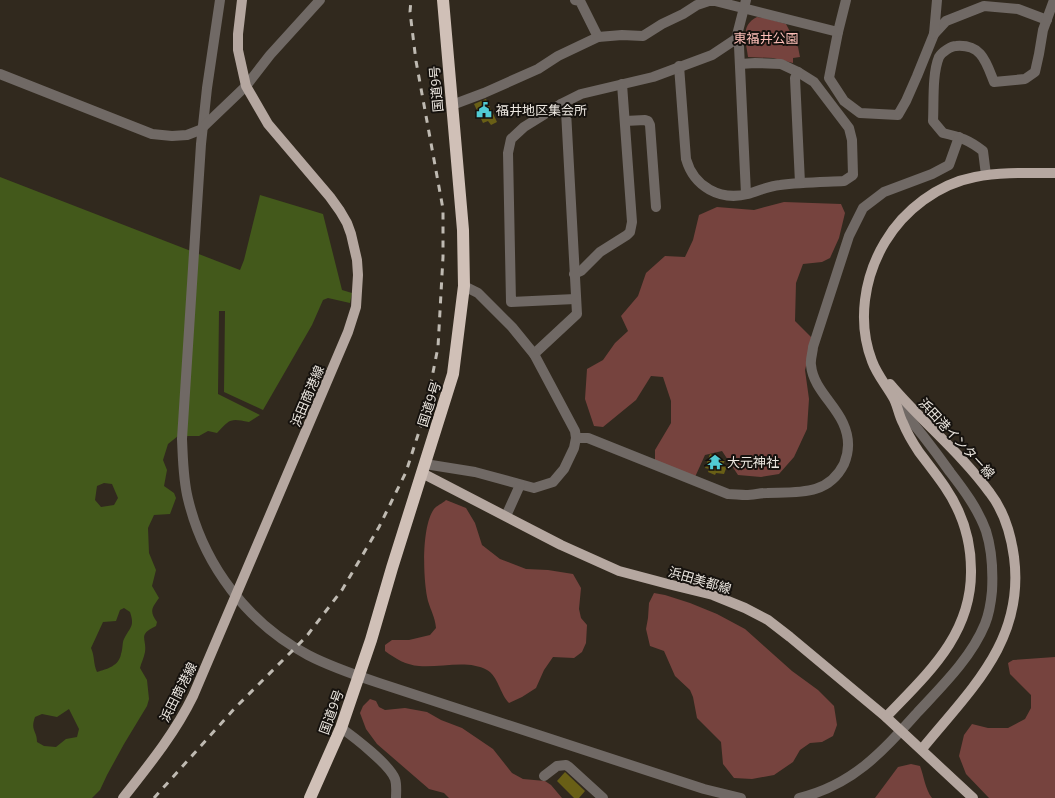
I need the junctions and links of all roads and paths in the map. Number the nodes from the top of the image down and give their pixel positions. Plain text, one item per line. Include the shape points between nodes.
1 (220, 0) edge
2 (242, 0) edge
3 (320, 0) edge
4 (442, 0) edge
5 (579, 0) edge
6 (846, 0) edge
7 (937, 0) edge
8 (1054, 0) edge
9 (745, 4) edge
10 (1047, 20) junction
11 (838, 32) junction
12 (934, 34) junction
13 (598, 37) junction
14 (736, 39) junction
15 (740, 64) junction
16 (679, 66) junction
17 (798, 72) junction
18 (0, 74) edge
19 (622, 84) junction
20 (246, 86) junction
21 (561, 104) junction
22 (452, 105) junction
23 (625, 121) junction
24 (959, 137) junction
25 (1055, 173) edge
26 (986, 175) junction
27 (800, 183) junction
28 (746, 194) junction
29 (656, 207) dead end
30 (574, 274) junction
31 (464, 286) junction
32 (575, 299) junction
33 (534, 354) junction
34 (872, 362) junction
35 (894, 400) junction
36 (576, 438) junction
37 (423, 468) junction
38 (520, 485) junction
39 (506, 516) junction
40 (886, 717) junction
41 (341, 728) junction
42 (922, 749) junction
43 (544, 776) dead end
44 (123, 798) edge
45 (310, 798) edge
46 (396, 798) edge
47 (603, 798) edge
48 (741, 798) edge
49 (800, 798) edge
50 (973, 798) edge

1 - 48 street via 201,144 182,439 191,511 212,562 223,580 259,620 281,638 331,665 704,789
2 - 20 main road, 浜田商港線 via 238,50
3 - 20 street via 270,55
4 - 22 highway, 国道9号
5 - 13 street
6 - 11 street
7 - 12 street
8 - 10 street
9 - 11 street
9 - 13 street via 709,1 697,5 643,36
9 - 14 street
10 - 12 street via 1018,9 984,6 946,21
10 - 24 street via 1034,72 1025,79 994,82 984,58 976,49 965,45 953,46 940,56 936,70 933,121 943,133
11 - 12 street via 829,78 844,101 860,113 898,115 915,82
13 - 22 street via 558,56 538,69
14 - 15 street
14 - 16 street via 712,55
15 - 17 street via 782,64
15 - 28 street
16 - 19 street via 653,77
16 - 28 street via 686,159 691,173 702,185 717,194
17 - 27 street via 795,78
17 - 27 street via 814,82 850,128 853,175 844,181
18 - 20 street via 152,134 172,136 187,135 200,130
19 - 21 street via 581,94
19 - 23 street
20 - 44 main road, 浜田商港線 via 268,124 330,197 346,223 351,234 358,274 356,306 348,332 193,696 166,743
21 - 30 street via 566,111
21 - 32 street via 524,127 511,139 508,153 511,302
22 - 31 highway, 国道9号
23 - 29 street via 645,120 650,125
23 - 30 street via 632,222 630,232
24 - 26 street via 983,151
24 - 36 street via 949,165 884,192 863,208 849,236 814,347 811,365 817,386 843,422 848,436 846,459 835,478 824,486 806,492 728,494 588,438
25 - 26 main road, 浜田港インター線
26 - 34 main road, 浜田港インター線 via 960,181 937,191 919,203 903,218 876,256 868,278 865,301 866,342
27 - 28 street via 778,185
30 - 32 street
31 - 33 street via 478,292
31 - 37 highway, 国道9号 via 453,374
32 - 33 street via 577,314
33 - 36 street
34 - 35 main road, 浜田港インター線
34 - 42 main road, 浜田港インター線 via 902,398 968,464 991,494 1000,508 1012,542 1015,564 1013,608 1001,643 991,662
35 - 40 main road, 浜田港インター線 via 903,423 919,451 957,506 968,537 971,571 968,603 954,637 931,670
35 - 49 street via 965,491 976,510 986,532 991,555 993,579 990,603 985,623 974,645 942,686 888,746 843,781
36 - 38 street via 572,454 553,482 534,488
37 - 38 street via 476,472
37 - 39 main road, 浜田美都線
37 - 41 highway, 国道9号 via 371,640
38 - 39 street
39 - 40 main road, 浜田美都線 via 618,571 713,595 768,620
40 - 42 main road, 浜田美都線
41 - 45 highway, 国道9号
41 - 46 street via 388,768 395,780
42 - 50 main road, 浜田美都線
43 - 47 street via 557,766 566,765

